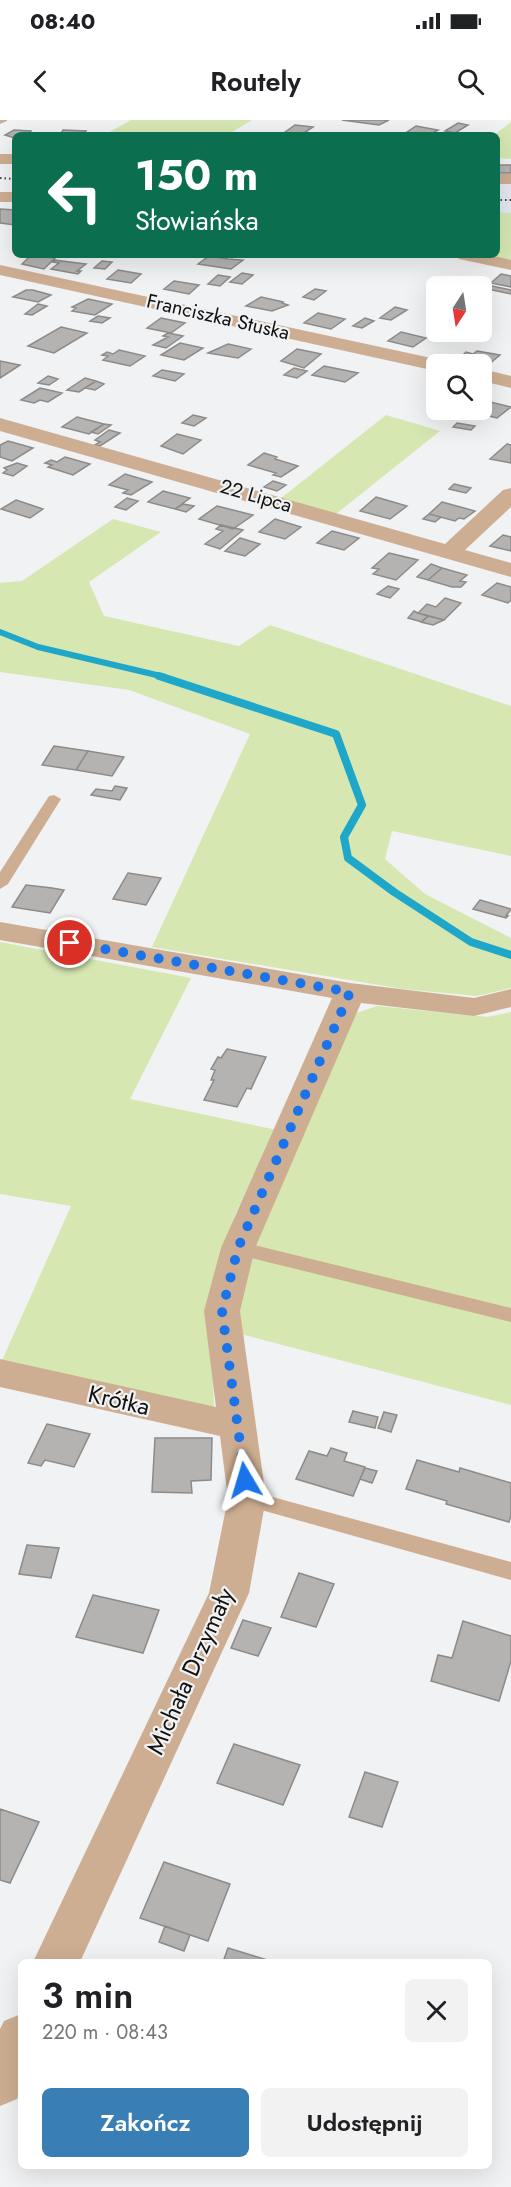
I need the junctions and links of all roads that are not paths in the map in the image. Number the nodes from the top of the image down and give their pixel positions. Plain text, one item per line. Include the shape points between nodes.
1 (479, 258) edge
2 (511, 265) edge
3 (0, 270) edge
4 (426, 364) edge
5 (492, 377) edge
6 (511, 382) edge
7 (0, 424) edge
8 (511, 495) edge
9 (449, 552) junction
10 (511, 570) edge
11 (54, 799) dead end
12 (0, 884) edge
13 (0, 931) edge
14 (350, 992) junction
15 (511, 999) edge
16 (238, 1248) junction
17 (511, 1315) edge
18 (0, 1373) edge
19 (238, 1426) junction
20 (247, 1498) junction
21 (511, 1571) edge
22 (57, 1959) edge
23 (18, 2043) edge
24 (0, 2082) edge

1 - 2 street
3 - 4 street, Franciszka Stuska
5 - 6 street
7 - 9 street, 22 Lipca
8 - 9 street
9 - 10 street, 22 Lipca
11 - 12 lane
13 - 14 street
14 - 15 street via 474,1007
14 - 16 street, Michała Drzymały
16 - 17 lane
16 - 19 street, Michała Drzymały via 222,1311
18 - 19 street, Krótka
19 - 20 street, Michała Drzymały
20 - 21 lane
20 - 22 street, Michała Drzymały via 229,1593
23 - 24 street

